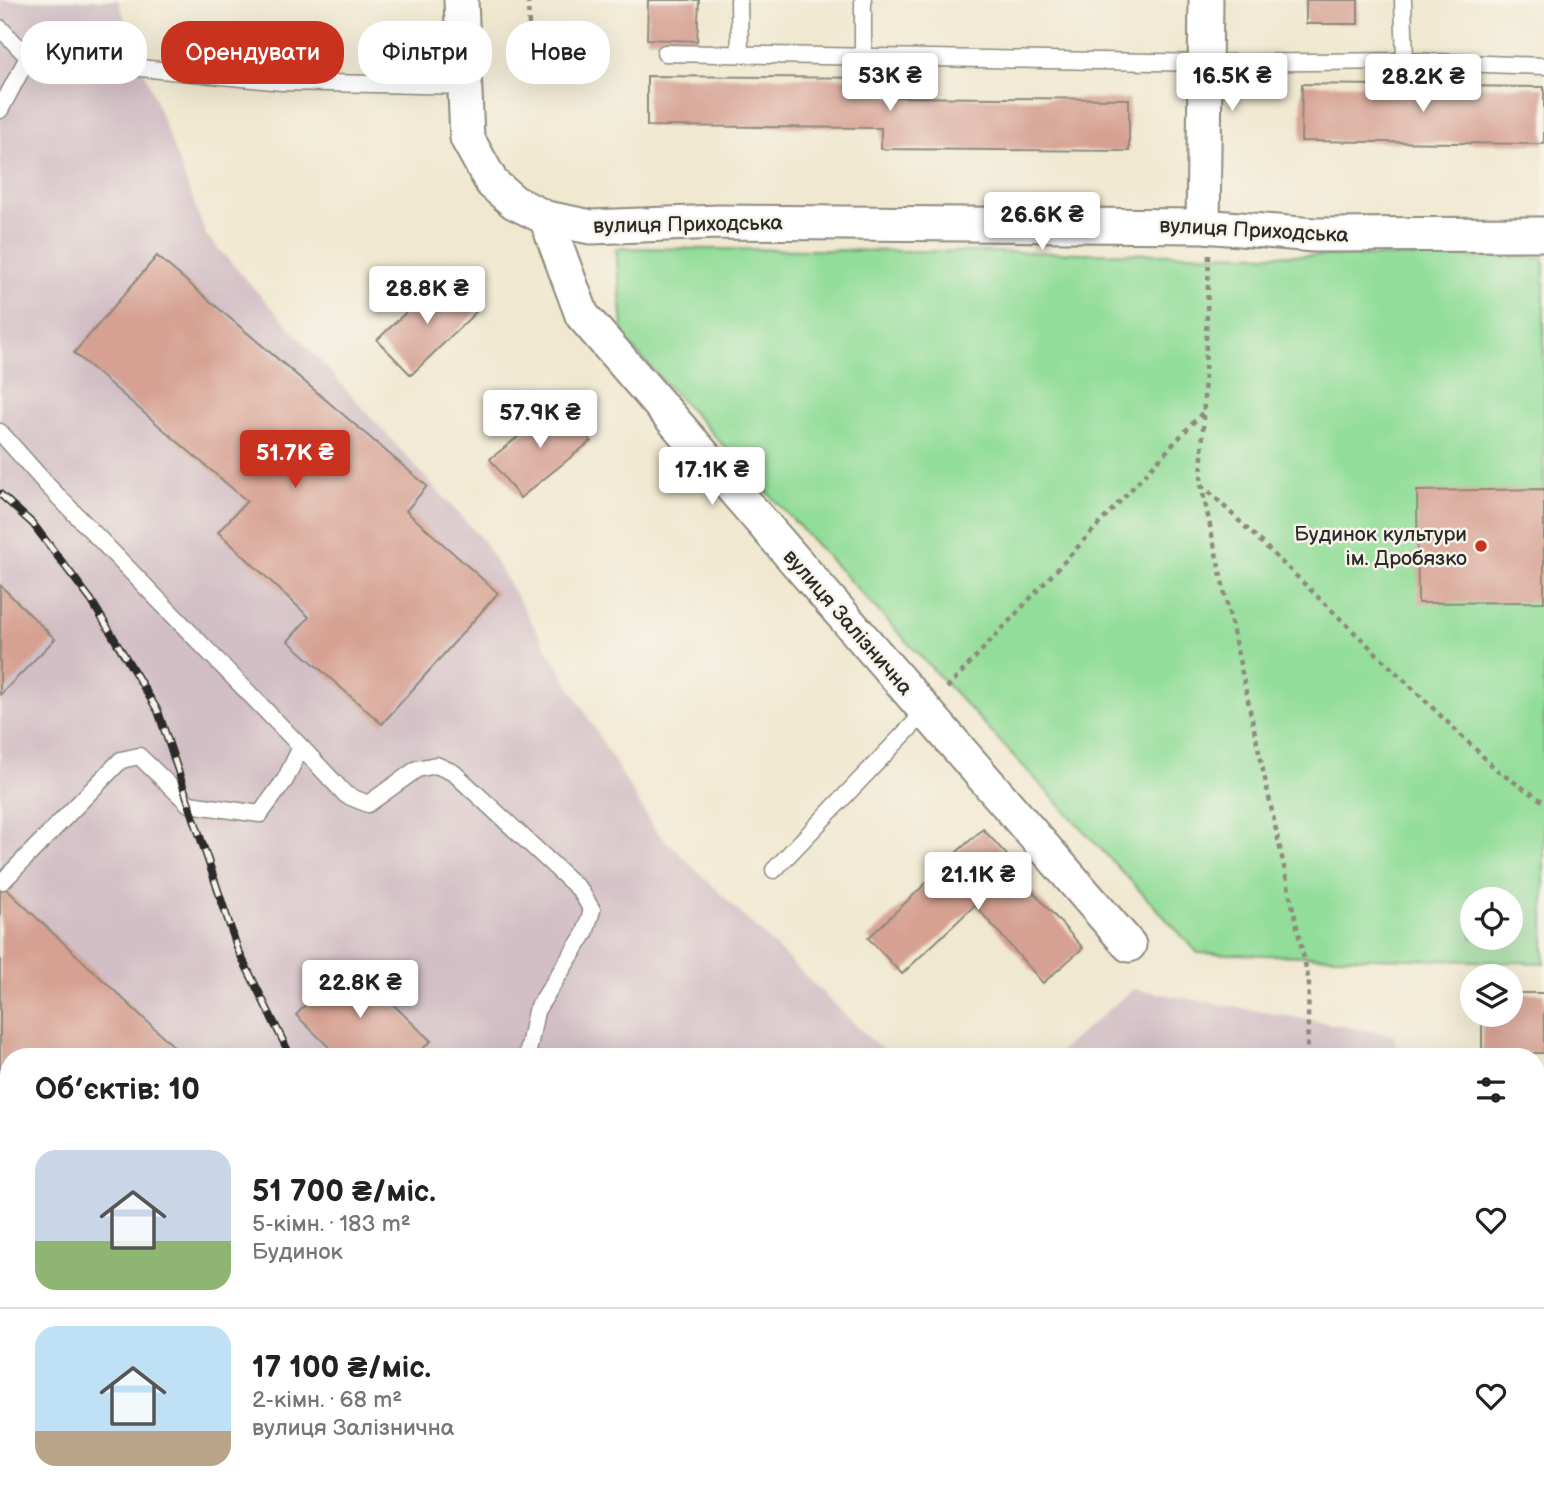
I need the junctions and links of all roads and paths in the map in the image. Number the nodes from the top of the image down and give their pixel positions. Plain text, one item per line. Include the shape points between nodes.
1 (461, 0) edge
2 (528, 0) edge
3 (740, 0) edge
4 (863, 0) edge
5 (1206, 0) edge
6 (1403, 0) edge
7 (529, 21) edge
8 (0, 28) edge
9 (21, 50) edge
10 (665, 53) dead end
11 (740, 54) junction
12 (863, 57) junction
13 (1405, 61) junction
14 (1206, 63) junction
15 (1544, 66) edge
16 (147, 69) edge
17 (21, 70) edge
18 (465, 86) junction
19 (0, 110) edge
20 (546, 218) junction
21 (1544, 234) edge
22 (1206, 240) junction
23 (1203, 411) junction
24 (0, 432) edge
25 (1201, 484) junction
26 (926, 712) junction
27 (301, 747) junction
28 (1544, 802) edge
29 (774, 870) dead end
30 (3, 881) dead end
31 (1129, 945) dead end
32 (529, 1048) edge
33 (1307, 1048) edge

1 - 18 street
2 - 7 path
3 - 11 lane
4 - 12 lane
5 - 14 street
6 - 13 lane
8 - 9 lane
10 - 11 lane
11 - 12 lane
12 - 14 lane
13 - 14 lane
13 - 15 lane
14 - 22 street
16 - 18 lane via 282,82
17 - 19 lane
18 - 20 street via 467,138 492,183 513,202
20 - 22 street, вулиця Приходська via 591,227 718,222
20 - 26 street, вулиця Залізнична via 582,315
21 - 22 street, вулиця Приходська
22 - 23 path
23 - 25 path
23 - 26 path
24 - 27 lane
25 - 28 path via 1499,772
25 - 33 path via 1309,982
26 - 29 lane
26 - 31 street, вулиця Залізнична
27 - 30 lane via 260,814 189,804 139,755 121,760
27 - 32 lane via 346,795 368,804 417,769 436,765 454,773 580,890 592,910 585,933 536,1010

